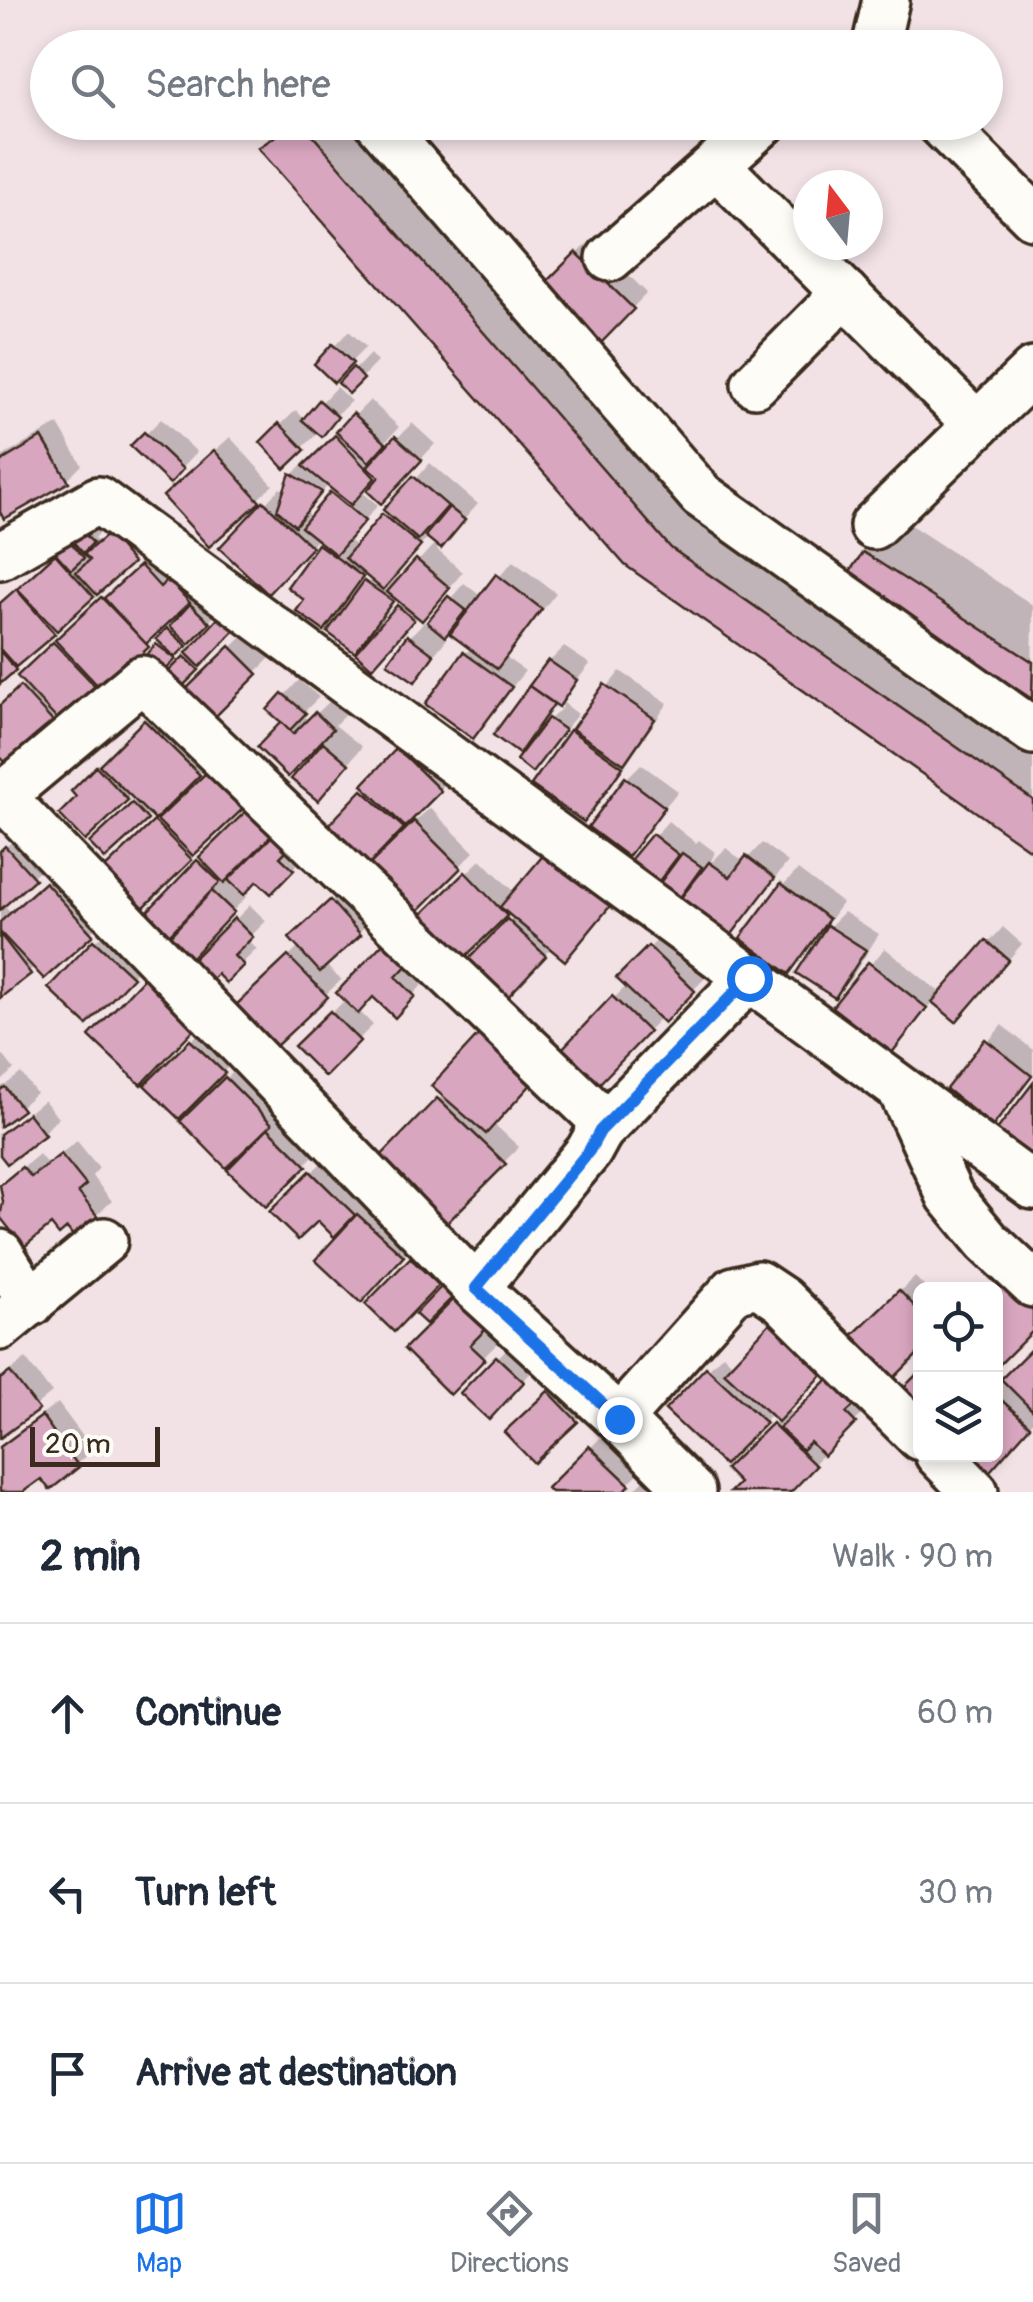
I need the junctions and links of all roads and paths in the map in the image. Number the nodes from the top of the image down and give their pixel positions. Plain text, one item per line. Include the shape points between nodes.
1 (886, 0) edge
2 (876, 30) edge
3 (394, 140) edge
4 (743, 140) edge
5 (957, 140) edge
6 (716, 164) junction
7 (1033, 216) edge
8 (610, 258) dead end
9 (845, 293) junction
10 (1033, 371) edge
11 (755, 384) dead end
12 (977, 424) junction
13 (872, 526) dead end
14 (0, 556) edge
15 (1033, 731) edge
16 (1, 795) edge
17 (749, 978) junction
18 (900, 1088) junction
19 (600, 1131) junction
20 (1033, 1186) edge
21 (104, 1241) dead end
22 (0, 1254) edge
23 (1033, 1284) edge
24 (476, 1288) junction
25 (16, 1315) edge
26 (619, 1419) junction
27 (913, 1430) edge
28 (946, 1462) edge
29 (692, 1492) edge
30 (975, 1492) edge

1 - 2 street
3 - 15 street via 701,495
4 - 6 street
5 - 7 street
6 - 8 street
6 - 9 street
9 - 11 street
9 - 12 street
10 - 12 street
12 - 13 street
14 - 17 street via 98,500
16 - 19 street via 142,679 597,1115
16 - 24 street
17 - 18 street
17 - 19 street
18 - 20 street
18 - 23 street via 950,1196
19 - 24 street
21 - 25 street
22 - 25 street
24 - 26 street
26 - 27 street via 734,1290 758,1284
26 - 29 street
28 - 30 street

